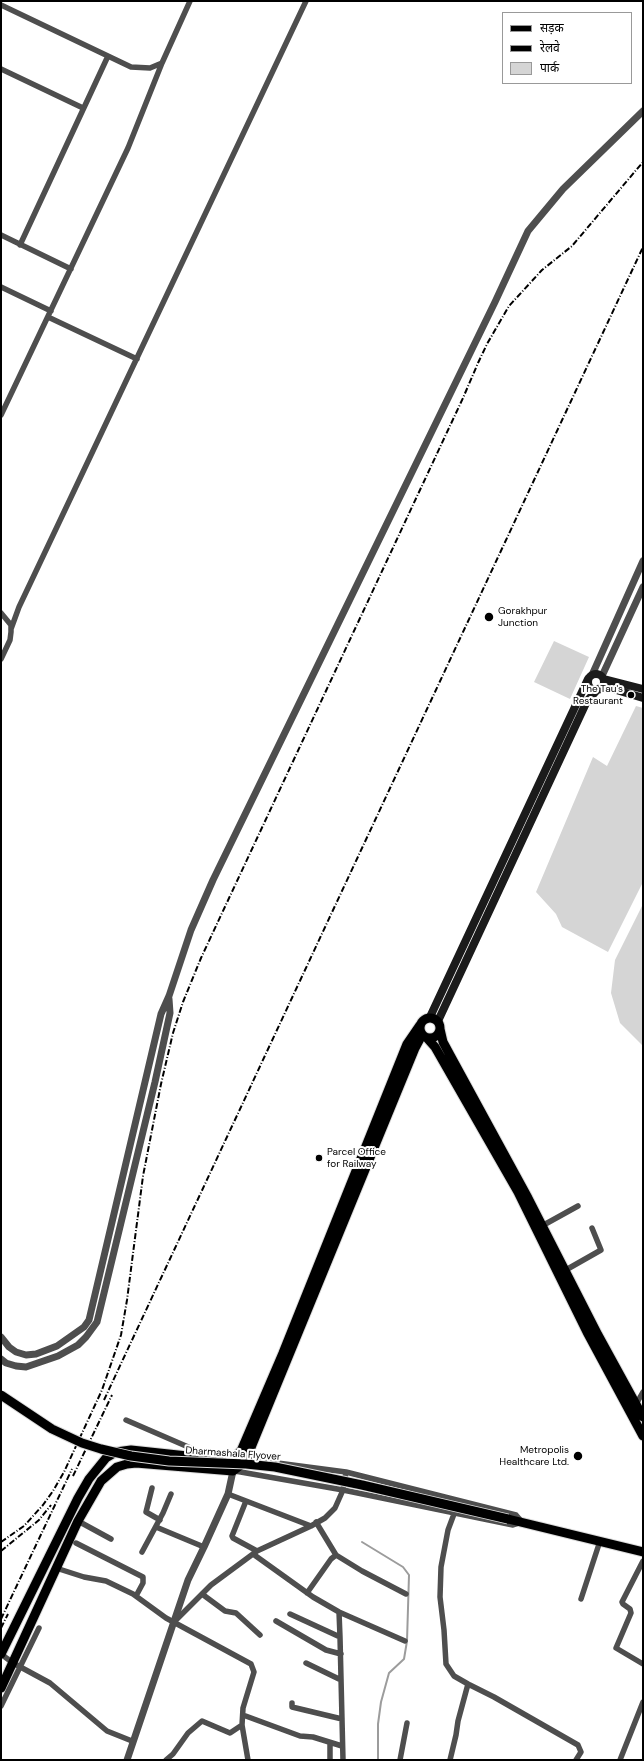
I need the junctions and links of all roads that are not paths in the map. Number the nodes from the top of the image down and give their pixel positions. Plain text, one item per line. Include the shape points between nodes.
1 (190, 1) edge
2 (306, 1) edge
3 (1, 5) edge
4 (108, 56) junction
5 (162, 63) junction
6 (1, 69) edge
7 (84, 108) junction
8 (643, 112) edge
9 (1, 235) edge
10 (20, 245) junction
11 (72, 269) junction
12 (1, 287) edge
13 (51, 311) junction
14 (48, 317) junction
15 (137, 359) junction
16 (3, 406) edge
17 (1, 415) edge
18 (643, 561) edge
19 (643, 587) edge
20 (1, 613) edge
21 (11, 629) junction
22 (1, 659) edge
23 (590, 677) junction
24 (602, 683) junction
25 (643, 688) edge
26 (643, 698) edge
27 (169, 996) junction
28 (436, 1022) junction
29 (420, 1025) junction
30 (425, 1037) junction
31 (578, 1206) dead end
32 (539, 1228) junction
33 (592, 1228) dead end
34 (562, 1272) junction
35 (1, 1337) edge
36 (1, 1359) edge
37 (643, 1392) edge
38 (1, 1395) edge
39 (636, 1405) junction
40 (629, 1412) junction
41 (641, 1417) edge
42 (126, 1420) dead end
43 (643, 1436) edge
44 (215, 1458) junction
45 (247, 1459) junction
46 (234, 1471) junction
47 (346, 1472) junction
48 (152, 1488) dead end
49 (343, 1490) junction
50 (171, 1494) dead end
51 (228, 1494) junction
52 (246, 1501) junction
53 (454, 1514) junction
54 (160, 1520) junction
55 (78, 1521) junction
56 (522, 1522) junction
57 (313, 1524) junction
58 (156, 1527) junction
59 (111, 1539) dead end
60 (600, 1541) junction
61 (76, 1543) dead end
62 (204, 1547) junction
63 (142, 1552) dead end
64 (255, 1552) junction
65 (643, 1552) edge
66 (336, 1555) junction
67 (643, 1561) edge
68 (56, 1568) junction
69 (307, 1593) junction
70 (202, 1594) junction
71 (406, 1594) dead end
72 (136, 1596) junction
73 (581, 1599) dead end
74 (339, 1612) junction
75 (290, 1614) dead end
76 (276, 1621) dead end
77 (173, 1622) junction
78 (39, 1628) dead end
79 (260, 1635) dead end
80 (340, 1637) junction
81 (405, 1641) dead end
82 (1, 1654) edge
83 (340, 1654) junction
84 (306, 1663) dead end
85 (643, 1664) edge
86 (16, 1665) junction
87 (341, 1680) junction
88 (468, 1684) junction
89 (1, 1688) edge
90 (643, 1702) edge
91 (292, 1704) dead end
92 (1, 1706) edge
93 (641, 1711) edge
94 (243, 1715) junction
95 (342, 1719) junction
96 (407, 1723) dead end
97 (242, 1724) junction
98 (132, 1741) junction
99 (330, 1743) junction
100 (342, 1746) junction
101 (127, 1760) edge
102 (166, 1760) edge
103 (248, 1760) edge
104 (330, 1760) edge
105 (343, 1760) edge
106 (400, 1760) edge
107 (450, 1760) edge
108 (576, 1760) edge
109 (620, 1760) edge

1 - 5 street
2 - 15 street
3 - 4 street
4 - 5 street via 131,67 150,68
4 - 7 street
5 - 11 street via 128,148
6 - 7 street
7 - 10 street
8 - 27 street via 563,189 528,231 213,880 191,930
9 - 10 street
10 - 11 street
11 - 13 street
12 - 13 street
13 - 14 street
14 - 15 street
14 - 16 street
15 - 21 street
16 - 17 street
18 - 23 street
19 - 24 street
20 - 21 street via 8,620
21 - 22 street via 10,640
23 - 24 main road via 596,674
23 - 24 main road via 588,682 591,688
23 - 28 main road
24 - 25 main road
24 - 26 main road
24 - 28 main road via 587,702
27 - 35 street via 161,1014 89,1320 84,1327 57,1346 36,1354 16,1352
27 - 36 street via 170,1013 157,1075 93,1330 78,1345 58,1356 26,1367 16,1366
28 - 29 main road via 422,1020
28 - 30 main road via 438,1034 433,1038
28 - 32 main road via 443,1042
29 - 30 main road
29 - 44 main road via 407,1044 283,1353 241,1450 231,1459
30 - 32 main road via 435,1047
30 - 45 main road via 415,1048
31 - 32 street
32 - 34 main road
33 - 34 street via 601,1250
34 - 39 main road
34 - 40 main road
37 - 39 street
38 - 56 main road, Dharmashala Flyover, bridge via 61,1434 101,1449 169,1461 282,1468
39 - 40 street
39 - 41 main road
40 - 41 main road
41 - 43 main road
42 - 44 street
44 - 82 main road via 131,1450 116,1452 106,1458 78,1498
45 - 46 main road
45 - 47 street
46 - 49 street
46 - 51 street
46 - 55 main road via 136,1463 117,1467 101,1481
47 - 49 street
47 - 56 street via 516,1515
48 - 54 street via 146,1512
49 - 53 street
49 - 57 street via 335,1508 325,1518
50 - 54 street
51 - 52 street
51 - 62 street
52 - 57 street
52 - 64 street via 232,1536
53 - 56 street via 513,1525
53 - 88 street via 448,1530 441,1567 440,1596 446,1664 454,1676
54 - 58 street
55 - 59 street
55 - 68 main road
56 - 60 main road, Dharmashala Flyover
57 - 64 street
57 - 66 street
58 - 62 street
58 - 63 street
60 - 65 main road, Dharmashala Flyover
60 - 73 street
61 - 72 street via 143,1577
62 - 77 street via 188,1580
64 - 69 street
64 - 70 street
66 - 69 street
66 - 71 street
67 - 85 street via 622,1602 631,1613 616,1648
68 - 72 street via 106,1581
68 - 86 main road
69 - 74 street
70 - 77 street
70 - 79 street via 225,1611 236,1613
72 - 77 street
74 - 80 street
74 - 81 street
75 - 80 street
76 - 83 street via 326,1650
77 - 94 street via 251,1664 254,1672 247,1688
77 - 98 street
78 - 86 street
80 - 83 street
82 - 86 street
83 - 87 street
84 - 87 street
86 - 89 main road
86 - 92 street
86 - 98 street via 50,1683 108,1731
87 - 95 street
88 - 107 street
88 - 108 street via 578,1745 581,1752
90 - 93 street
91 - 95 street via 292,1707
93 - 109 street
94 - 97 street
94 - 99 street via 300,1736
95 - 100 street
96 - 106 street
97 - 102 street via 230,1733 202,1721 188,1733
97 - 103 street
98 - 101 street
99 - 100 street
99 - 104 street
100 - 105 street

